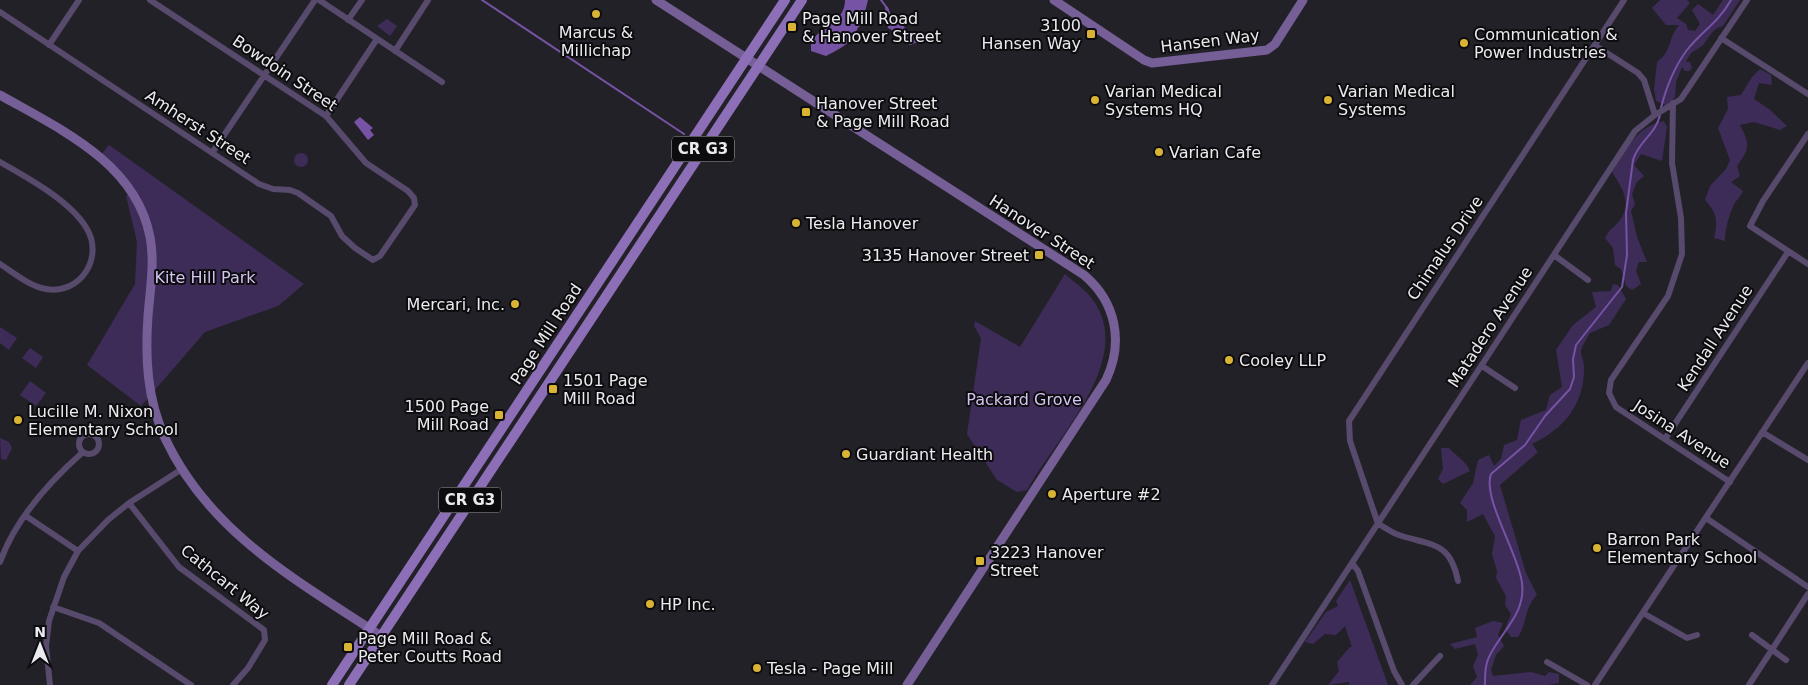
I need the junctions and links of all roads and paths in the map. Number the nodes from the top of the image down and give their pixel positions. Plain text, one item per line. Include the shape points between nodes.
1 (79, 0) edge
2 (150, 0) edge
3 (317, 0) edge
4 (362, 0) edge
5 (428, 0) edge
6 (656, 0) edge
7 (785, 0) edge
8 (802, 0) edge
9 (1054, 0) edge
10 (1303, 0) edge
11 (1624, 0) edge
12 (1747, 0) edge
13 (0, 12) edge
14 (348, 20) junction
15 (1721, 38) junction
16 (377, 39) junction
17 (49, 45) junction
18 (1596, 46) junction
19 (395, 51) junction
20 (745, 59) junction
21 (758, 67) junction
22 (264, 76) junction
23 (442, 82) dead end
24 (1808, 94) edge
25 (0, 95) edge
26 (1673, 104) junction
27 (1656, 114) junction
28 (326, 116) junction
29 (1808, 134) edge
30 (212, 153) junction
31 (0, 162) edge
32 (1788, 252) junction
33 (1554, 255) junction
34 (376, 259) joint
35 (0, 264) edge
36 (1808, 264) edge
37 (1588, 280) dead end
38 (556, 345) junction
39 (1808, 363) edge
40 (560, 364) junction
41 (1482, 366) junction
42 (1515, 388) dead end
43 (1762, 432) junction
44 (1666, 438) junction
45 (83, 452) dead end
46 (1808, 460) edge
47 (182, 469) junction
48 (1730, 482) junction
49 (129, 503) junction
50 (26, 516) junction
51 (1706, 518) junction
52 (1378, 524) junction
53 (78, 551) junction
54 (0, 562) edge
55 (1352, 563) junction
56 (1458, 581) dead end
57 (1808, 587) edge
58 (1808, 594) edge
59 (53, 607) junction
60 (1643, 613) junction
61 (370, 628) junction
62 (1697, 635) dead end
63 (1752, 635) dead end
64 (381, 636) junction
65 (1770, 649) junction
66 (1440, 656) dead end
67 (1786, 660) dead end
68 (1547, 662) dead end
69 (50, 685) edge
70 (191, 685) edge
71 (233, 685) edge
72 (332, 685) edge
73 (349, 685) edge
74 (907, 685) edge
75 (1272, 685) edge
76 (1402, 685) edge
77 (1413, 685) edge
78 (1587, 685) edge
79 (1595, 685) edge
80 (1748, 685) edge

1 - 17 street
2 - 22 street, Bowdoin Street
3 - 14 street
3 - 22 street
4 - 14 street
5 - 19 street
6 - 20 street, Hanover Street
7 - 20 main road, Page Mill Road / CR G3
8 - 21 main road, Page Mill Road / CR G3
9 - 10 street, Hansen Way via 1152,63 1268,50
11 - 18 street, Chimalus Drive
12 - 15 street, Matadero Avenue
13 - 17 street, Amherst Street
14 - 16 street
15 - 24 street
15 - 26 street, Matadero Avenue via 1681,99
16 - 19 street
16 - 28 street
17 - 30 street, Amherst Street
18 - 27 street via 1638,73 1644,80
18 - 52 street, Chimalus Drive via 1349,420 1350,441
19 - 23 street
20 - 21 street, Hanover Street
20 - 38 main road, Page Mill Road / CR G3
21 - 40 main road, Page Mill Road / CR G3
21 - 74 street, Hanover Street via 1084,275 1102,294 1115,323 1115,355 1106,380
22 - 28 street, Bowdoin Street
22 - 30 street
25 - 47 street via 100,156 133,191 145,218 152,257 146,355 150,395 164,437
26 - 27 street, Matadero Avenue
26 - 44 street, Josina Avenue via 1672,163 1682,218 1682,254 1668,296 1608,389 1616,407
27 - 33 street, Matadero Avenue via 1635,131
28 - 34 street, Bowdoin Street via 366,163 408,191 415,201 414,207
29 - 32 street via 1750,226
30 - 34 street, Amherst Street via 265,187 298,194 334,220 342,236 355,248 368,258
31 - 35 street via 46,191 82,222 89,232 93,252 90,267 81,279 59,289 39,288
32 - 36 street
32 - 44 street, Kendall Avenue
33 - 37 street
33 - 41 street, Matadero Avenue
38 - 40 main road
38 - 61 main road, Page Mill Road / CR G3
39 - 43 street
40 - 64 main road, Page Mill Road / CR G3
41 - 42 street
41 - 52 street, Matadero Avenue
43 - 46 street
43 - 48 street
44 - 48 street, Josina Avenue
45 - 50 street via 62,470
47 - 49 street
47 - 61 street via 210,506 269,562
48 - 51 street
49 - 53 street
49 - 71 street, Cathcart Way via 180,566 264,630 265,640
50 - 53 street
50 - 54 street
51 - 57 street
51 - 60 street
52 - 55 street, Matadero Avenue
52 - 56 street via 1398,535 1441,548 1455,565
53 - 59 street
55 - 75 street, Matadero Avenue
55 - 76 street via 1358,571
58 - 65 street
59 - 69 street via 46,646
59 - 70 street via 99,623
60 - 62 street via 1687,638
60 - 79 street
61 - 64 street
61 - 72 main road, Page Mill Road / CR G3
63 - 65 street
64 - 73 main road, Page Mill Road / CR G3
65 - 67 street
65 - 80 street
66 - 77 street
68 - 78 street

